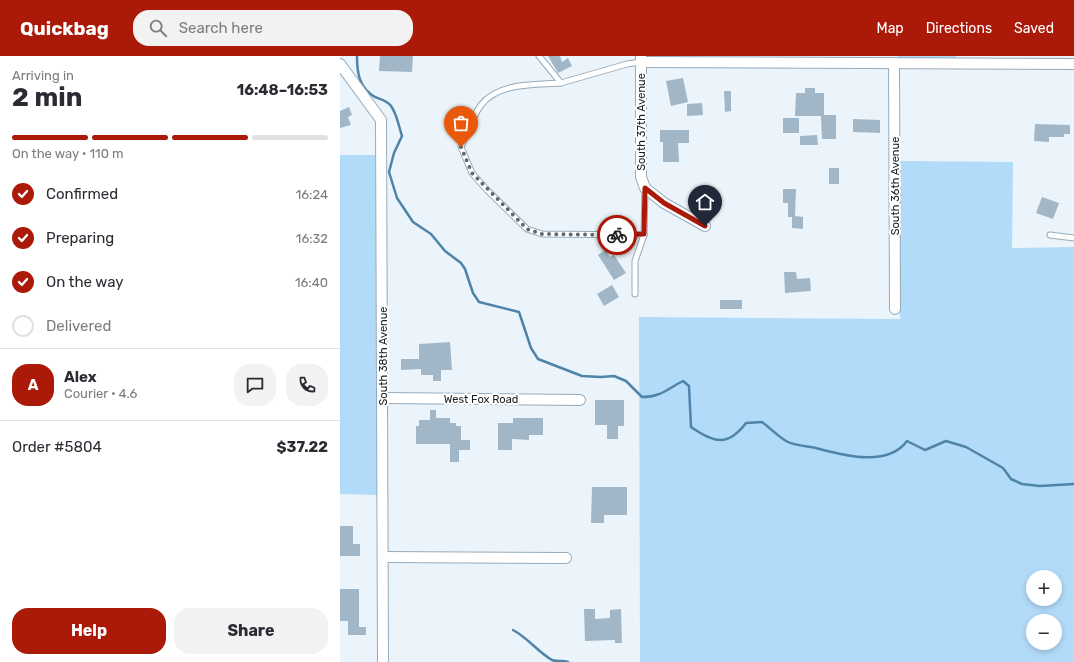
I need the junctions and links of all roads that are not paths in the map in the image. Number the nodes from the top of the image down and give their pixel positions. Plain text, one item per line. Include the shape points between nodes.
1 (539, 56) edge
2 (641, 59) edge
3 (340, 64) edge
4 (894, 64) junction
5 (1074, 64) edge
6 (561, 83) junction
7 (645, 188) junction
8 (705, 226) dead end
9 (644, 234) junction
10 (1050, 235) dead end
11 (1074, 238) edge
12 (635, 294) dead end
13 (895, 309) dead end
14 (383, 398) junction
15 (580, 400) dead end
16 (383, 557) junction
17 (566, 558) dead end
18 (383, 662) edge

1 - 6 lane
2 - 4 street
2 - 6 lane
2 - 7 street, South 37th Avenue via 641,177
3 - 14 street, South 38th Avenue via 381,120
4 - 5 street
4 - 13 street, South 36th Avenue
6 - 9 lane via 509,87 481,105 461,147 472,173 527,229 542,234
7 - 8 street via 664,203
7 - 9 lane
9 - 12 lane via 635,260
10 - 11 lane
14 - 15 street, West Fox Road
14 - 16 street, South 38th Avenue
16 - 17 street
16 - 18 street, South 38th Avenue

